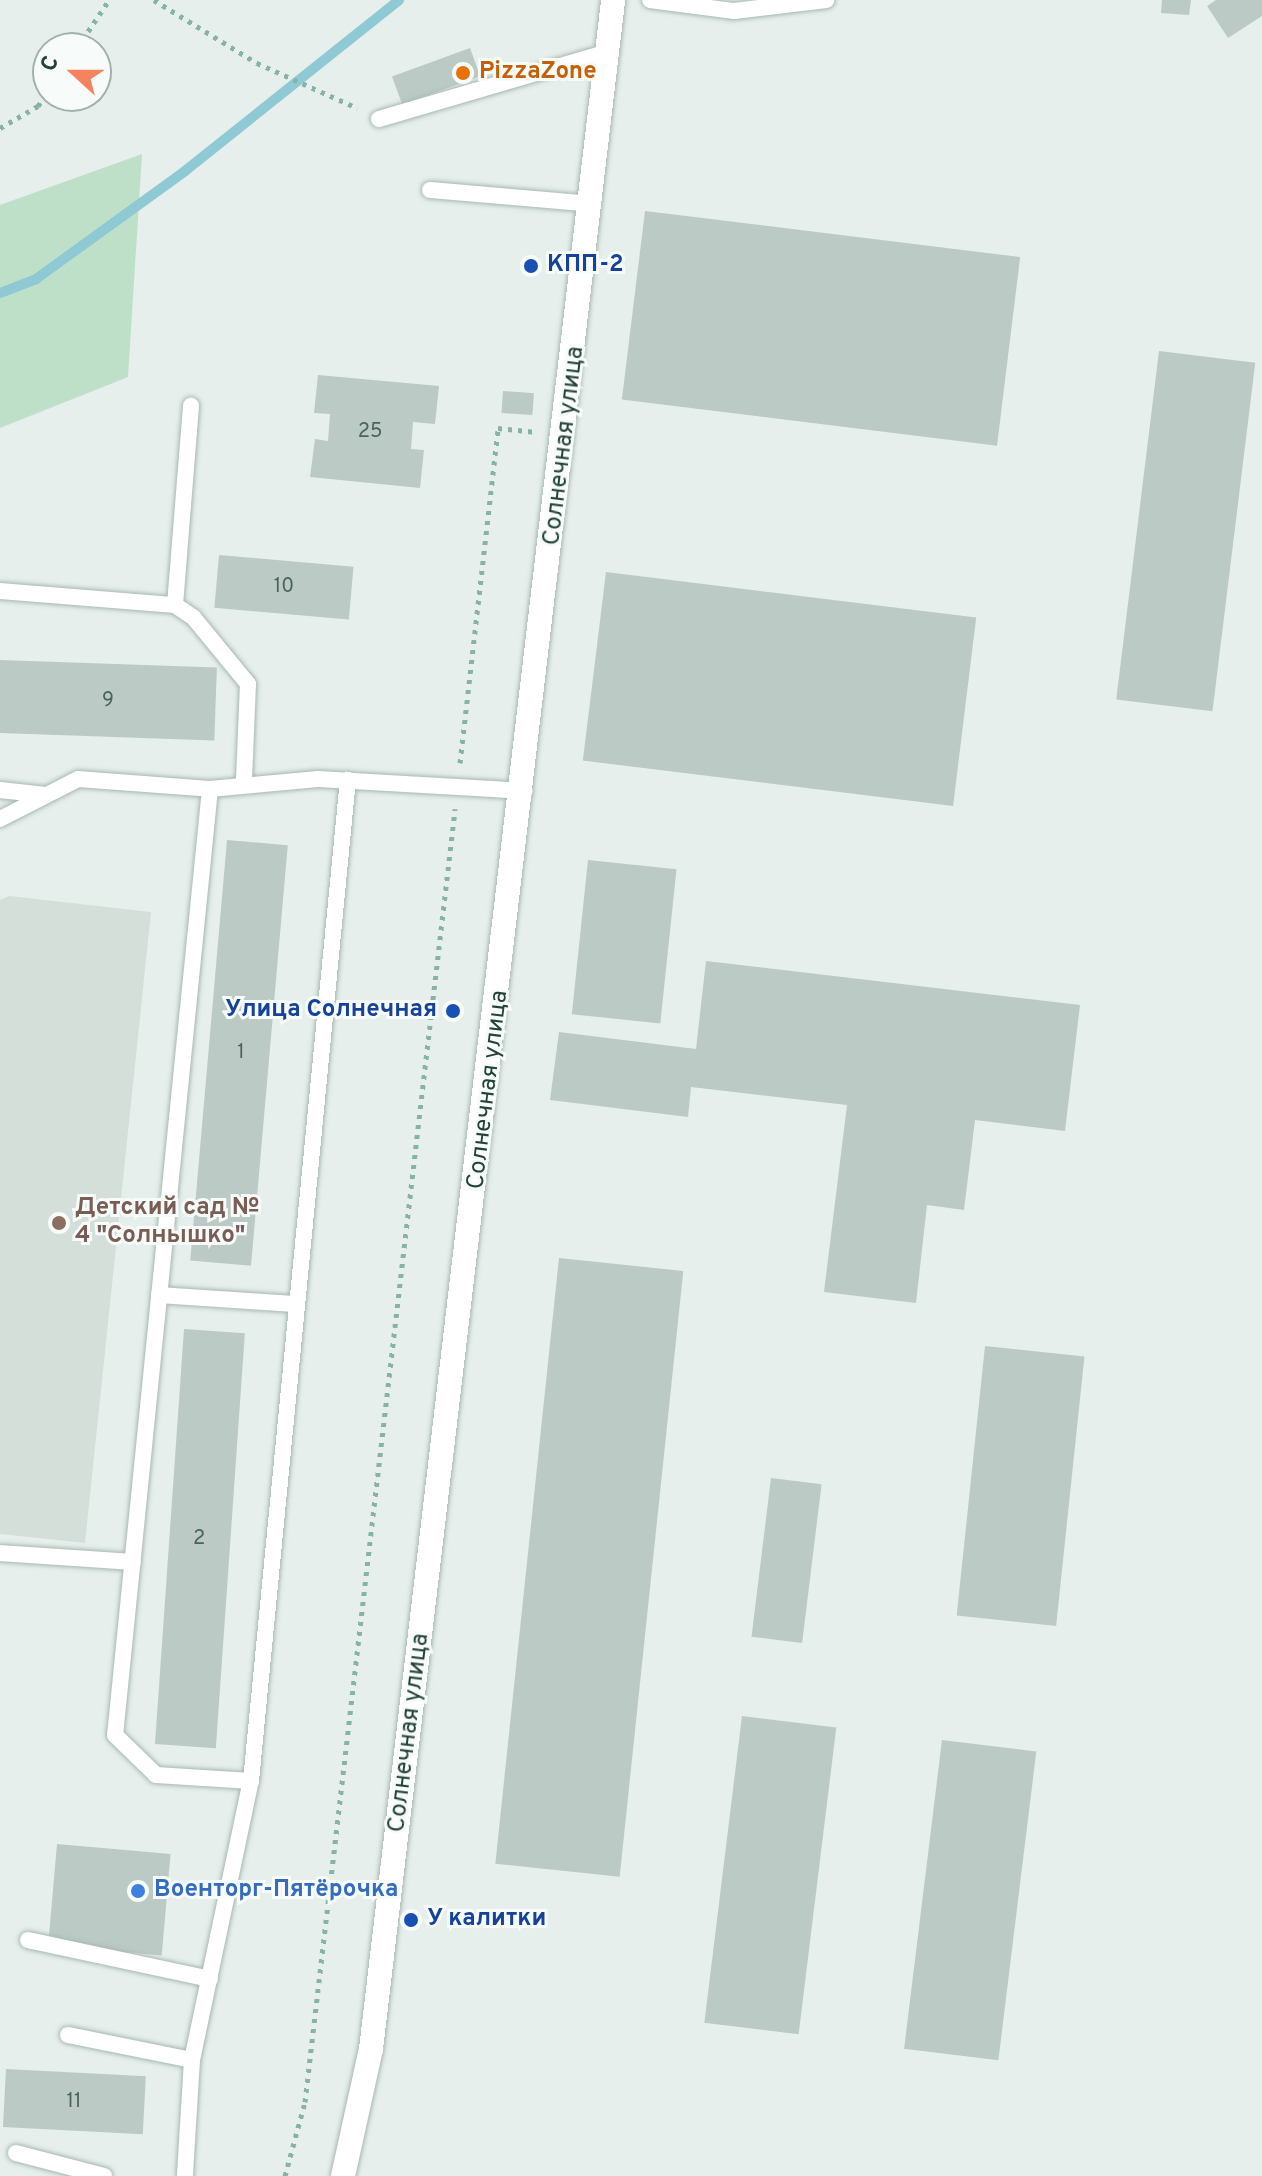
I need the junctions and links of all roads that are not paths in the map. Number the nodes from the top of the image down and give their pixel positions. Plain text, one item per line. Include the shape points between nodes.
1 (613, 0) edge
2 (650, 0) edge
3 (826, 0) edge
4 (608, 52) junction
5 (379, 119) road end
6 (430, 190) dead end
7 (592, 204) junction
8 (191, 406) dead end
9 (0, 591) edge
10 (175, 605) junction
11 (348, 780) junction
12 (244, 781) junction
13 (210, 789) junction
14 (0, 790) edge
15 (525, 791) junction
16 (47, 795) junction
17 (0, 819) edge
18 (159, 1295) junction
19 (294, 1304) junction
20 (0, 1553) edge
21 (133, 1562) junction
22 (251, 1781) junction
23 (28, 1940) dead end
24 (210, 1979) junction
25 (68, 2035) dead end
26 (192, 2060) junction
27 (16, 2153) dead end
28 (104, 2176) edge
29 (185, 2176) edge
30 (343, 2176) edge

1 - 4 street, Солнечная улица
2 - 3 lane via 734,11
4 - 5 lane
4 - 7 street, Солнечная улица
6 - 7 lane
7 - 15 street, Солнечная улица
8 - 10 lane
9 - 10 lane
10 - 12 lane via 248,684
11 - 12 lane
11 - 15 lane
11 - 19 lane
12 - 13 lane
13 - 16 lane via 78,779
13 - 18 lane
14 - 16 lane
15 - 30 street, Солнечная улица via 371,2049
16 - 17 lane
18 - 19 lane
18 - 21 lane
19 - 22 lane
20 - 21 lane
21 - 22 lane via 115,1735 156,1775
22 - 24 lane
23 - 24 lane
24 - 26 lane
25 - 26 lane
26 - 29 lane
27 - 28 lane

